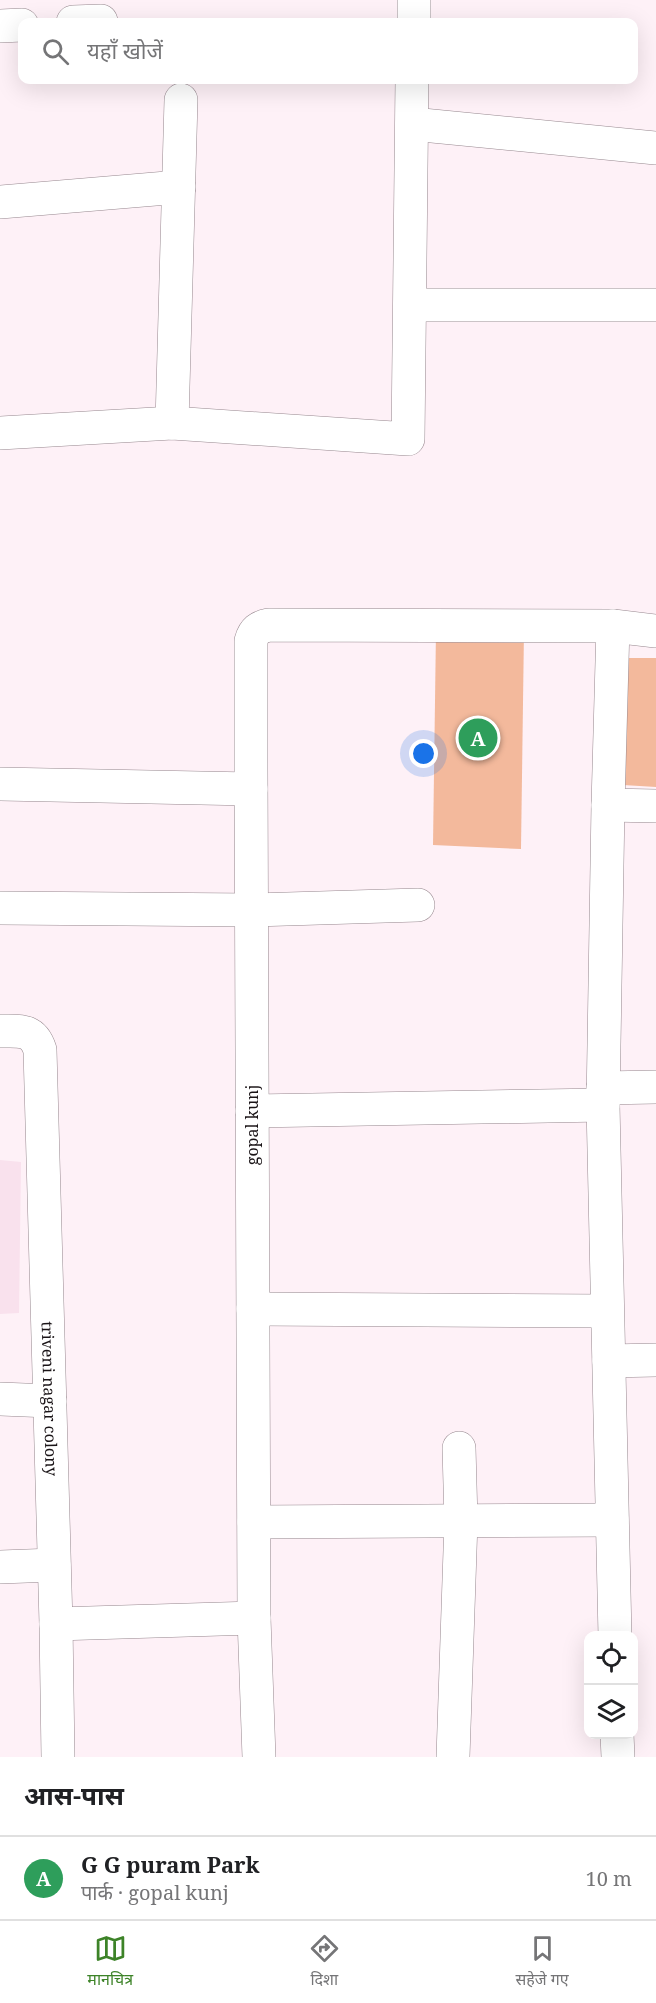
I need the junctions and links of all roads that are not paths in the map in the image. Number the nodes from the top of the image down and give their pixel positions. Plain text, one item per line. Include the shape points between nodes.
1 (414, 0) edge
2 (414, 18) edge
3 (18, 25) edge
4 (0, 26) edge
5 (412, 84) edge
6 (181, 100) dead end
7 (412, 124) junction
8 (656, 148) edge
9 (179, 187) junction
10 (0, 202) edge
11 (410, 305) junction
12 (656, 305) edge
13 (172, 423) junction
14 (0, 433) edge
15 (613, 626) junction
16 (656, 631) edge
17 (0, 784) edge
18 (251, 789) junction
19 (608, 806) junction
20 (656, 806) edge
21 (418, 905) dead end
22 (0, 908) edge
23 (252, 910) junction
24 (0, 1031) edge
25 (656, 1087) edge
26 (603, 1096) junction
27 (252, 1111) junction
28 (253, 1309) junction
29 (608, 1311) junction
30 (609, 1360) junction
31 (656, 1360) edge
32 (0, 1399) edge
33 (50, 1401) junction
34 (459, 1448) dead end
35 (612, 1520) junction
36 (461, 1521) junction
37 (254, 1522) junction
38 (54, 1565) junction
39 (0, 1567) edge
40 (254, 1618) junction
41 (56, 1624) junction
42 (615, 1631) edge
43 (617, 1739) edge
44 (58, 1757) edge
45 (259, 1757) edge
46 (453, 1757) edge
47 (618, 1757) edge

1 - 2 street
3 - 4 street
5 - 7 street
6 - 9 street
7 - 8 street
7 - 11 street
9 - 10 street
9 - 13 street
11 - 12 street
11 - 13 street via 408,438
13 - 14 street
15 - 16 street
15 - 18 street, gopal kunj via 260,627 251,640
15 - 19 street
17 - 18 street
18 - 23 street, gopal kunj
19 - 20 street
19 - 26 street
21 - 23 street
22 - 23 street
23 - 27 street, gopal kunj
24 - 33 street, triveni nagar colony via 22,1031 37,1040 40,1050
25 - 26 street
26 - 27 street
26 - 29 street
27 - 28 street, gopal kunj
28 - 29 street
28 - 37 street, gopal kunj
29 - 30 street
30 - 31 street
30 - 35 street
32 - 33 street
33 - 38 street, triveni nagar colony
34 - 36 street
35 - 36 street
35 - 42 street
36 - 37 street
36 - 46 street
37 - 40 street, gopal kunj
38 - 39 street
38 - 41 street, triveni nagar colony
40 - 41 street
40 - 45 street, gopal kunj
41 - 44 street, triveni nagar colony
43 - 47 street

